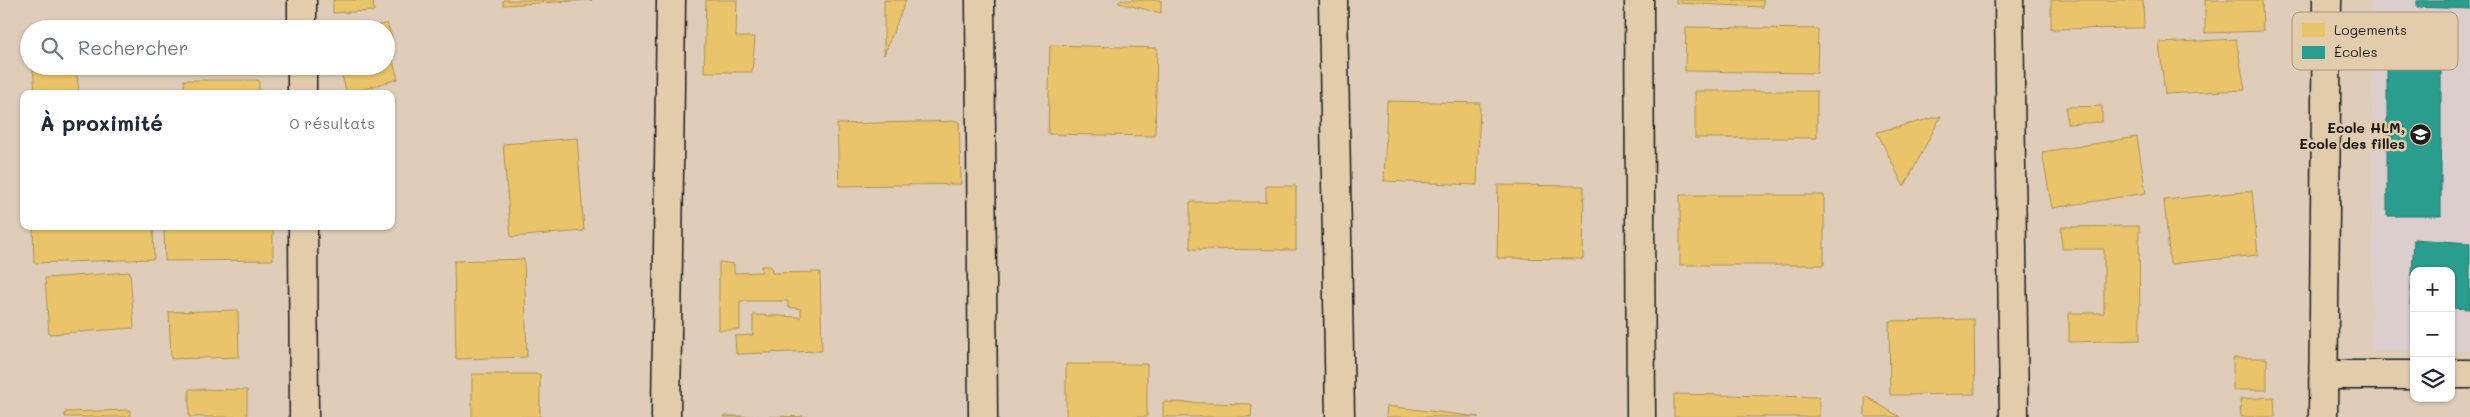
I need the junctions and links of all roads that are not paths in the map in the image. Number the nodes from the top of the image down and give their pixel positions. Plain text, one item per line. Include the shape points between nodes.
1 (302, 0) edge
2 (671, 0) edge
3 (980, 0) edge
4 (1333, 0) edge
5 (1640, 0) edge
6 (2009, 0) edge
7 (302, 20) edge
8 (2326, 70) edge
9 (302, 75) edge
10 (302, 90) edge
11 (303, 230) edge
12 (2410, 374) edge
13 (2455, 374) edge
14 (2470, 374) edge
15 (2324, 375) junction
16 (304, 417) edge
17 (666, 417) edge
18 (983, 417) edge
19 (1340, 417) edge
20 (1641, 417) edge
21 (2014, 417) edge
22 (2323, 417) edge

1 - 7 street
2 - 17 street
3 - 18 street
4 - 19 street
5 - 20 street
6 - 21 street
8 - 15 street
9 - 10 street
11 - 16 street
12 - 15 street
13 - 14 street
15 - 22 street

